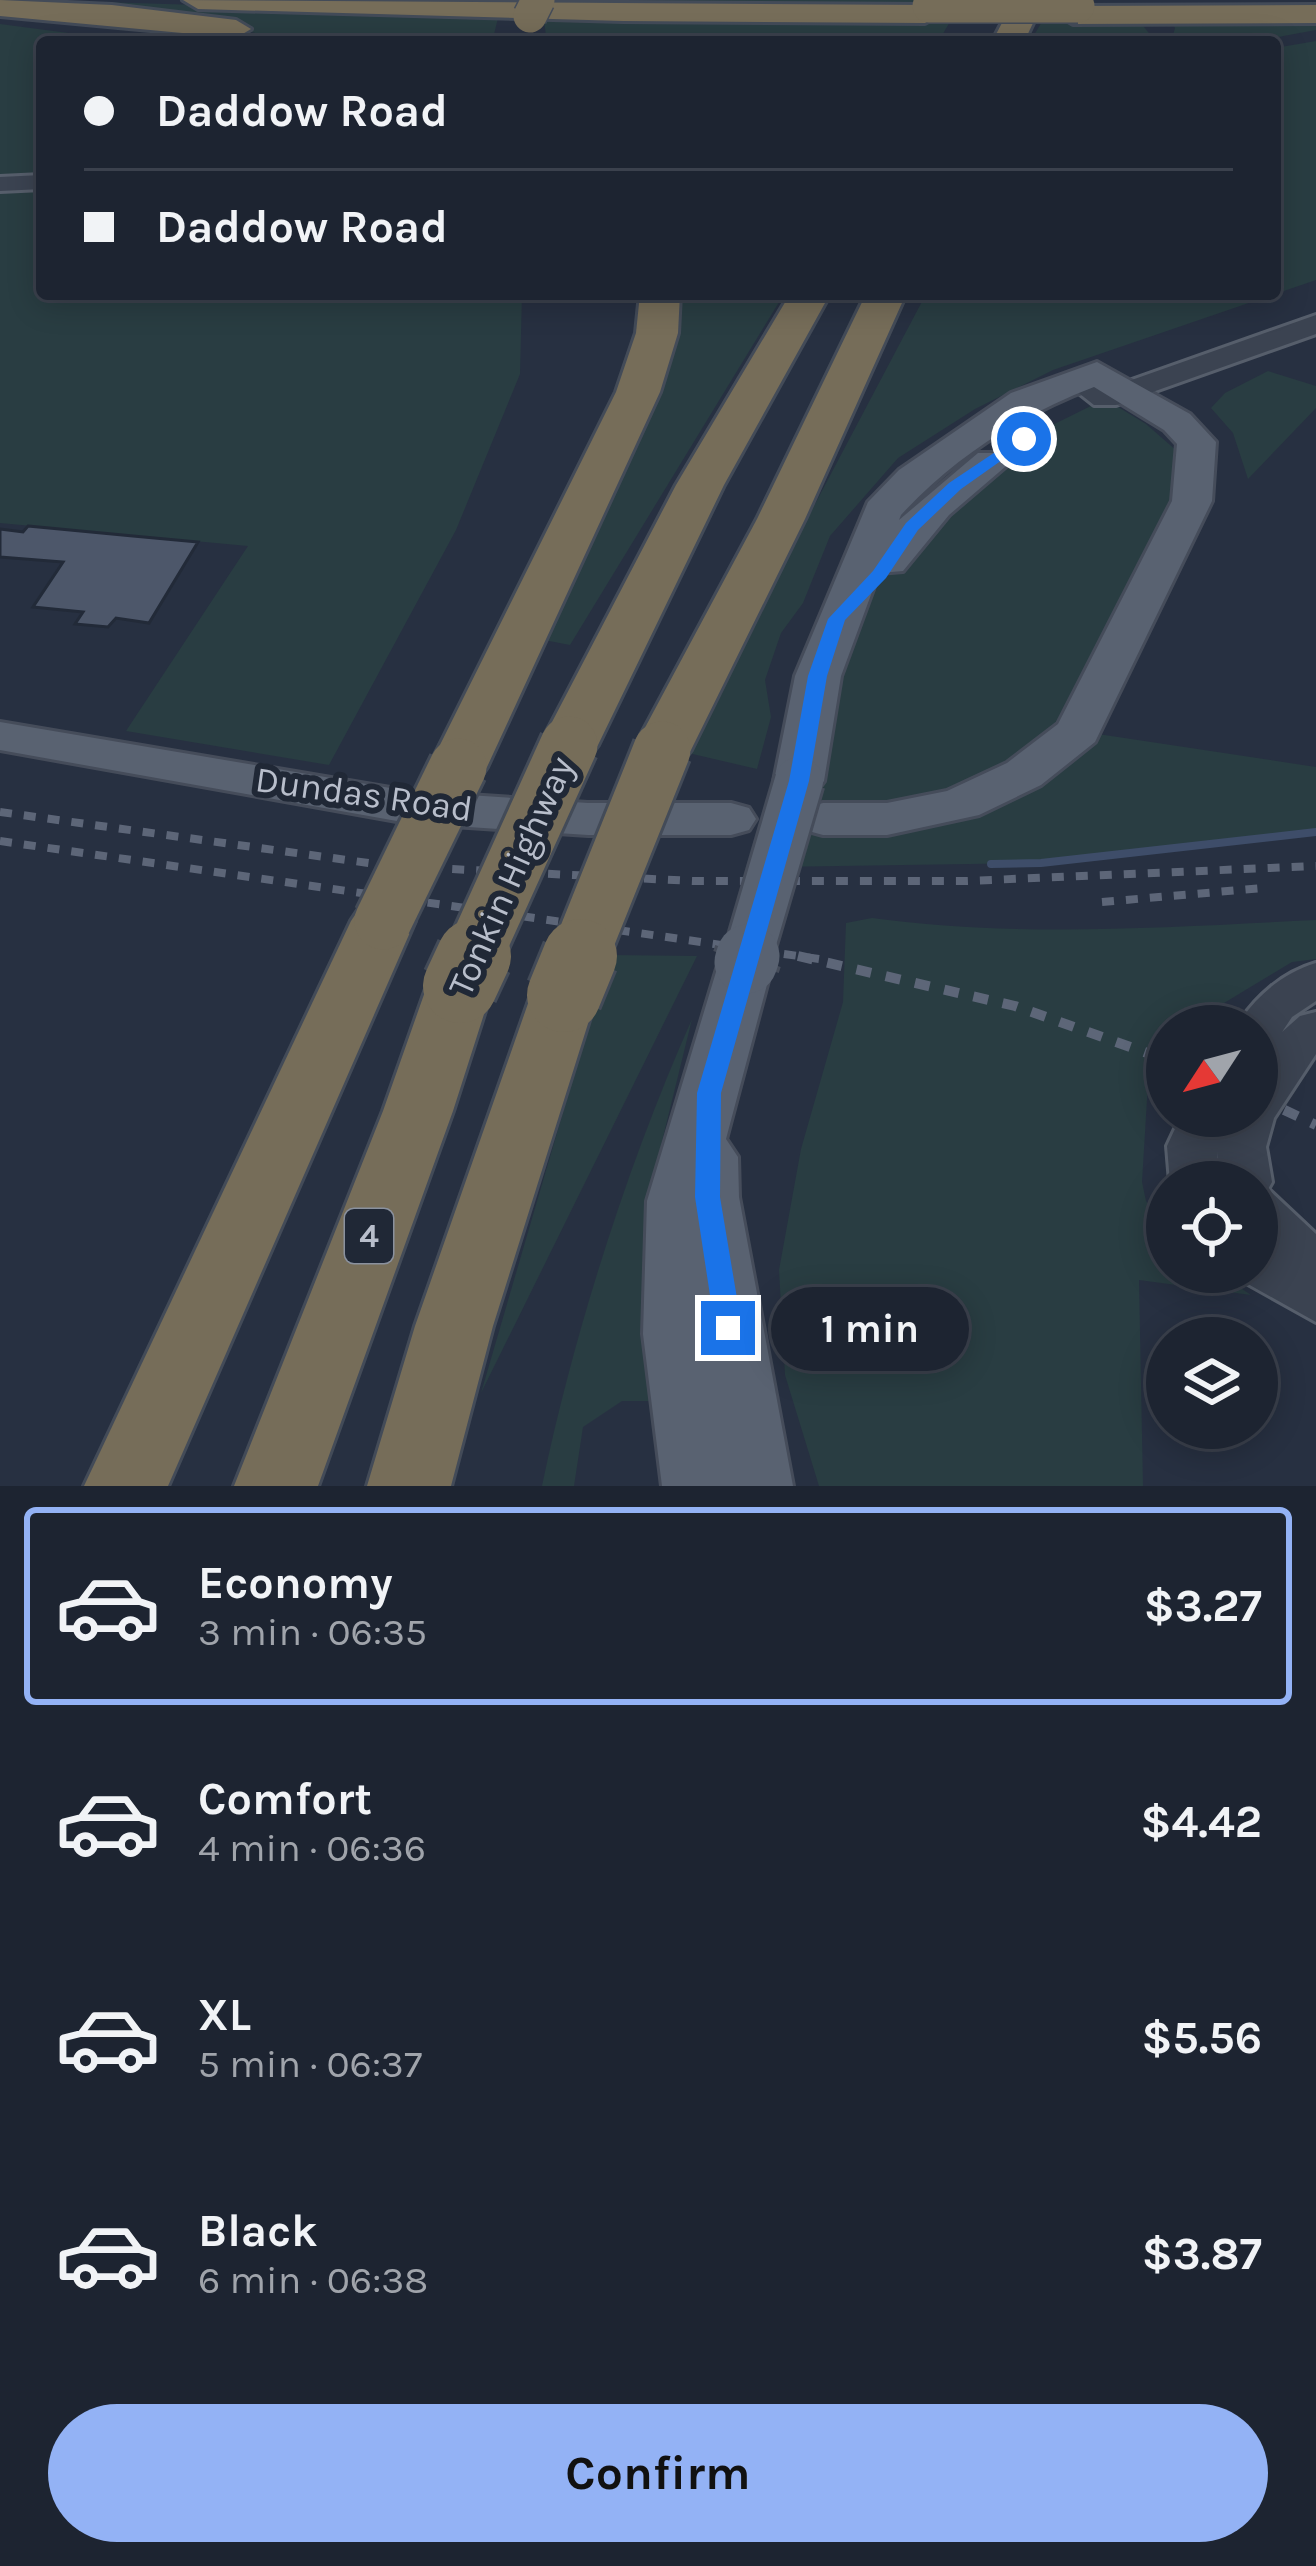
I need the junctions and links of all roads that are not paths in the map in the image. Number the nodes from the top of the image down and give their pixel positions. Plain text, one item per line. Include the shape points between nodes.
1 (198, 0) edge
2 (256, 0) edge
3 (979, 0) edge
4 (1029, 0) edge
5 (1213, 2) edge
6 (289, 3) edge
7 (1316, 3) edge
8 (0, 7) edge
9 (927, 10) junction
10 (1316, 14) edge
11 (1159, 15) edge
12 (523, 16) edge
13 (1316, 35) edge
14 (269, 36) edge
15 (958, 36) edge
16 (1011, 36) edge
17 (1281, 42) edge
18 (36, 182) edge
19 (0, 184) edge
20 (807, 300) edge
21 (883, 300) edge
22 (895, 300) edge
23 (1316, 303) edge
24 (653, 307) edge
25 (1316, 324) edge
26 (851, 373) junction
27 (1101, 385) junction
28 (0, 736) edge
29 (811, 800) junction
30 (731, 819) dead end
31 (1316, 980) edge
32 (1278, 1005) edge
33 (1316, 1028) edge
34 (1278, 1072) edge
35 (709, 1093) junction
36 (274, 1151) junction
37 (1278, 1231) edge
38 (1316, 1265) edge
39 (1278, 1277) edge
40 (1316, 1300) edge
41 (126, 1486) edge
42 (146, 1486) edge
43 (276, 1486) edge
44 (409, 1486) edge
45 (698, 1486) edge
46 (757, 1486) edge

1 - 6 highway
2 - 6 highway
3 - 15 highway
4 - 16 highway
5 - 7 highway
5 - 11 highway
6 - 9 highway
8 - 14 highway via 153,17
9 - 11 highway, bridge
9 - 12 highway
10 - 11 highway
13 - 17 highway
18 - 19 street
20 - 43 highway, Tonkin Highway / 4, bridge via 700,485 460,986
21 - 26 highway
22 - 26 highway
23 - 27 street
24 - 36 highway, bridge via 638,392
25 - 27 street
26 - 44 highway, bridge via 662,750 564,994
27 - 29 main road via 955,486 837,619 818,676
27 - 29 main road via 1193,465 1192,501 1078,732 1024,774 961,804 887,818
28 - 30 main road, Dundas Road via 408,807
29 - 35 main road, bridge via 746,962
31 - 32 street
33 - 34 street
35 - 45 main road via 678,1202 676,1334
35 - 46 main road via 708,1197
36 - 41 highway
36 - 42 highway
37 - 38 street
39 - 40 street

